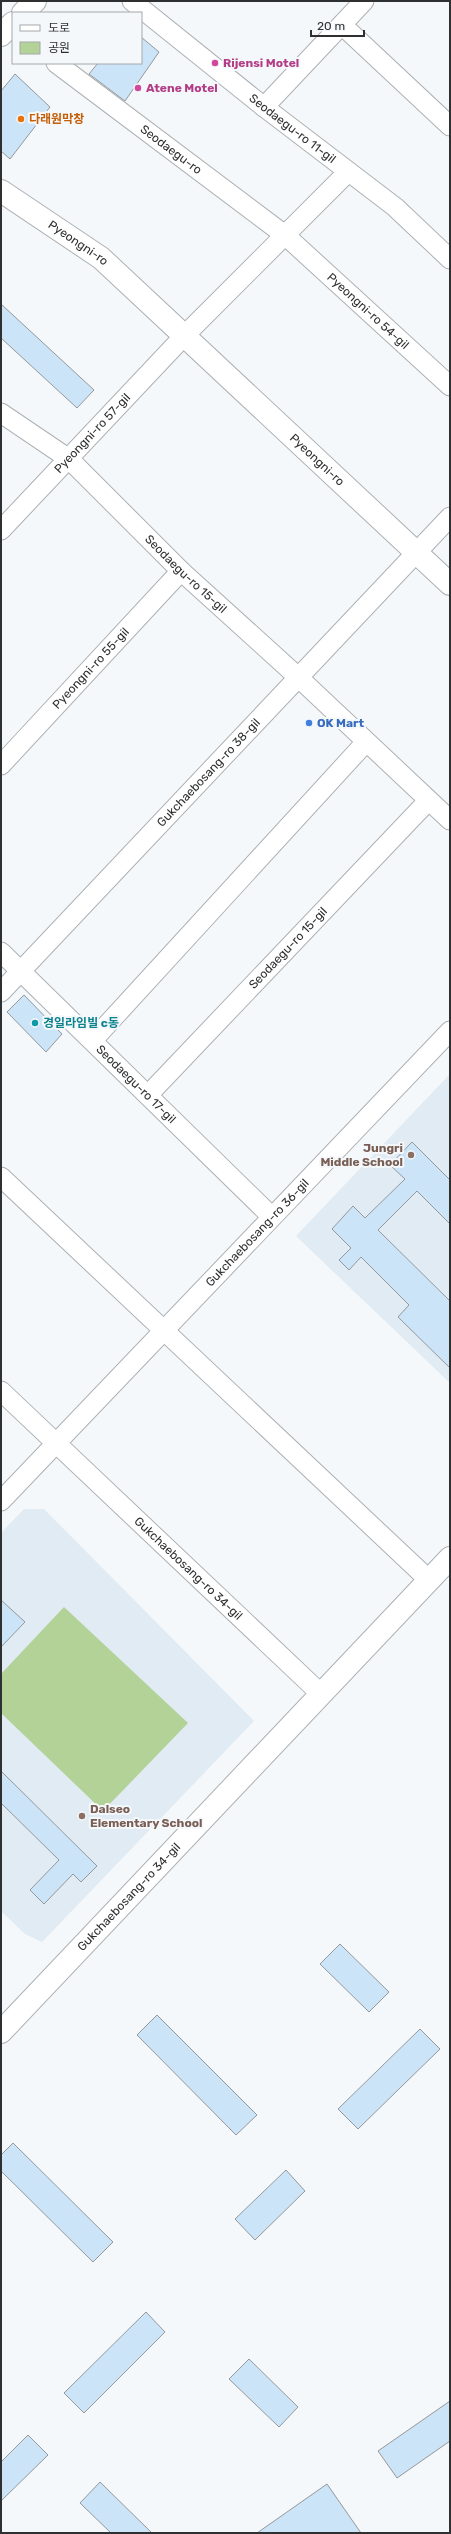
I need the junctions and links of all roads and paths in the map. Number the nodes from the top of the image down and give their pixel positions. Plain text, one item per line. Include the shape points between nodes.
1 (35, 1) edge
2 (132, 1) edge
3 (364, 1) edge
4 (25, 12) edge
5 (342, 25) junction
6 (57, 64) edge
7 (264, 107) junction
8 (450, 126) edge
9 (348, 172) junction
10 (1, 191) edge
11 (286, 236) junction
12 (450, 259) edge
13 (184, 336) junction
14 (450, 386) edge
15 (1, 413) edge
16 (69, 460) junction
17 (450, 517) edge
18 (1, 530) edge
19 (416, 552) junction
20 (181, 571) junction
21 (450, 584) edge
22 (298, 677) junction
23 (366, 742) junction
24 (1, 765) edge
25 (428, 801) junction
26 (450, 820) edge
27 (1, 952) edge
28 (21, 971) junction
29 (1, 992) edge
30 (450, 1030) edge
31 (93, 1040) junction
32 (148, 1095) junction
33 (1, 1177) edge
34 (271, 1216) junction
35 (162, 1330) junction
36 (1, 1391) edge
37 (55, 1443) junction
38 (1, 1501) edge
39 (450, 1558) edge
40 (429, 1580) junction
41 (321, 1694) junction
42 (2, 2030) edge

1 - 4 main road
2 - 7 street, Seodaegu-ro 11-gil
3 - 5 street
5 - 7 street
5 - 8 street
6 - 11 street, Seodaegu-ro
7 - 9 street, Seodaegu-ro 11-gil
9 - 11 street
9 - 12 street, Seodaegu-ro 11-gil via 395,207
10 - 13 main road, Pyeongni-ro via 101,258
11 - 13 street
11 - 14 street, Pyeongni-ro 54-gil
13 - 16 street, Pyeongni-ro 57-gil
13 - 19 main road, Pyeongni-ro
15 - 16 street, Seodaegu-ro 15-gil
16 - 18 street, Pyeongni-ro 57-gil
16 - 20 street, Seodaegu-ro 15-gil
17 - 19 street
19 - 21 main road, Pyeongni-ro
19 - 22 street, Gukchaebosang-ro 38-gil
20 - 22 street, Seodaegu-ro 15-gil
20 - 24 street, Pyeongni-ro 55-gil
22 - 23 street, Seodaegu-ro 15-gil
22 - 28 street, Gukchaebosang-ro 38-gil
23 - 25 street, Seodaegu-ro 15-gil
23 - 31 street
25 - 26 street, Seodaegu-ro 15-gil
25 - 32 street, Seodaegu-ro 15-gil
27 - 28 street, Seodaegu-ro 17-gil
28 - 29 street, Gukchaebosang-ro 38-gil
28 - 31 street, Seodaegu-ro 17-gil
30 - 34 street, Gukchaebosang-ro 36-gil
31 - 32 street, Seodaegu-ro 17-gil
32 - 34 street, Seodaegu-ro 17-gil
33 - 35 street
34 - 35 street, Gukchaebosang-ro 36-gil
35 - 37 street, Gukchaebosang-ro 36-gil
35 - 40 street
36 - 37 street
37 - 38 street, Gukchaebosang-ro 36-gil
37 - 41 street, Gukchaebosang-ro 34-gil
39 - 40 main road, Gukchaebosang-ro 34-gil
40 - 41 main road, Gukchaebosang-ro 34-gil
41 - 42 main road, Gukchaebosang-ro 34-gil

